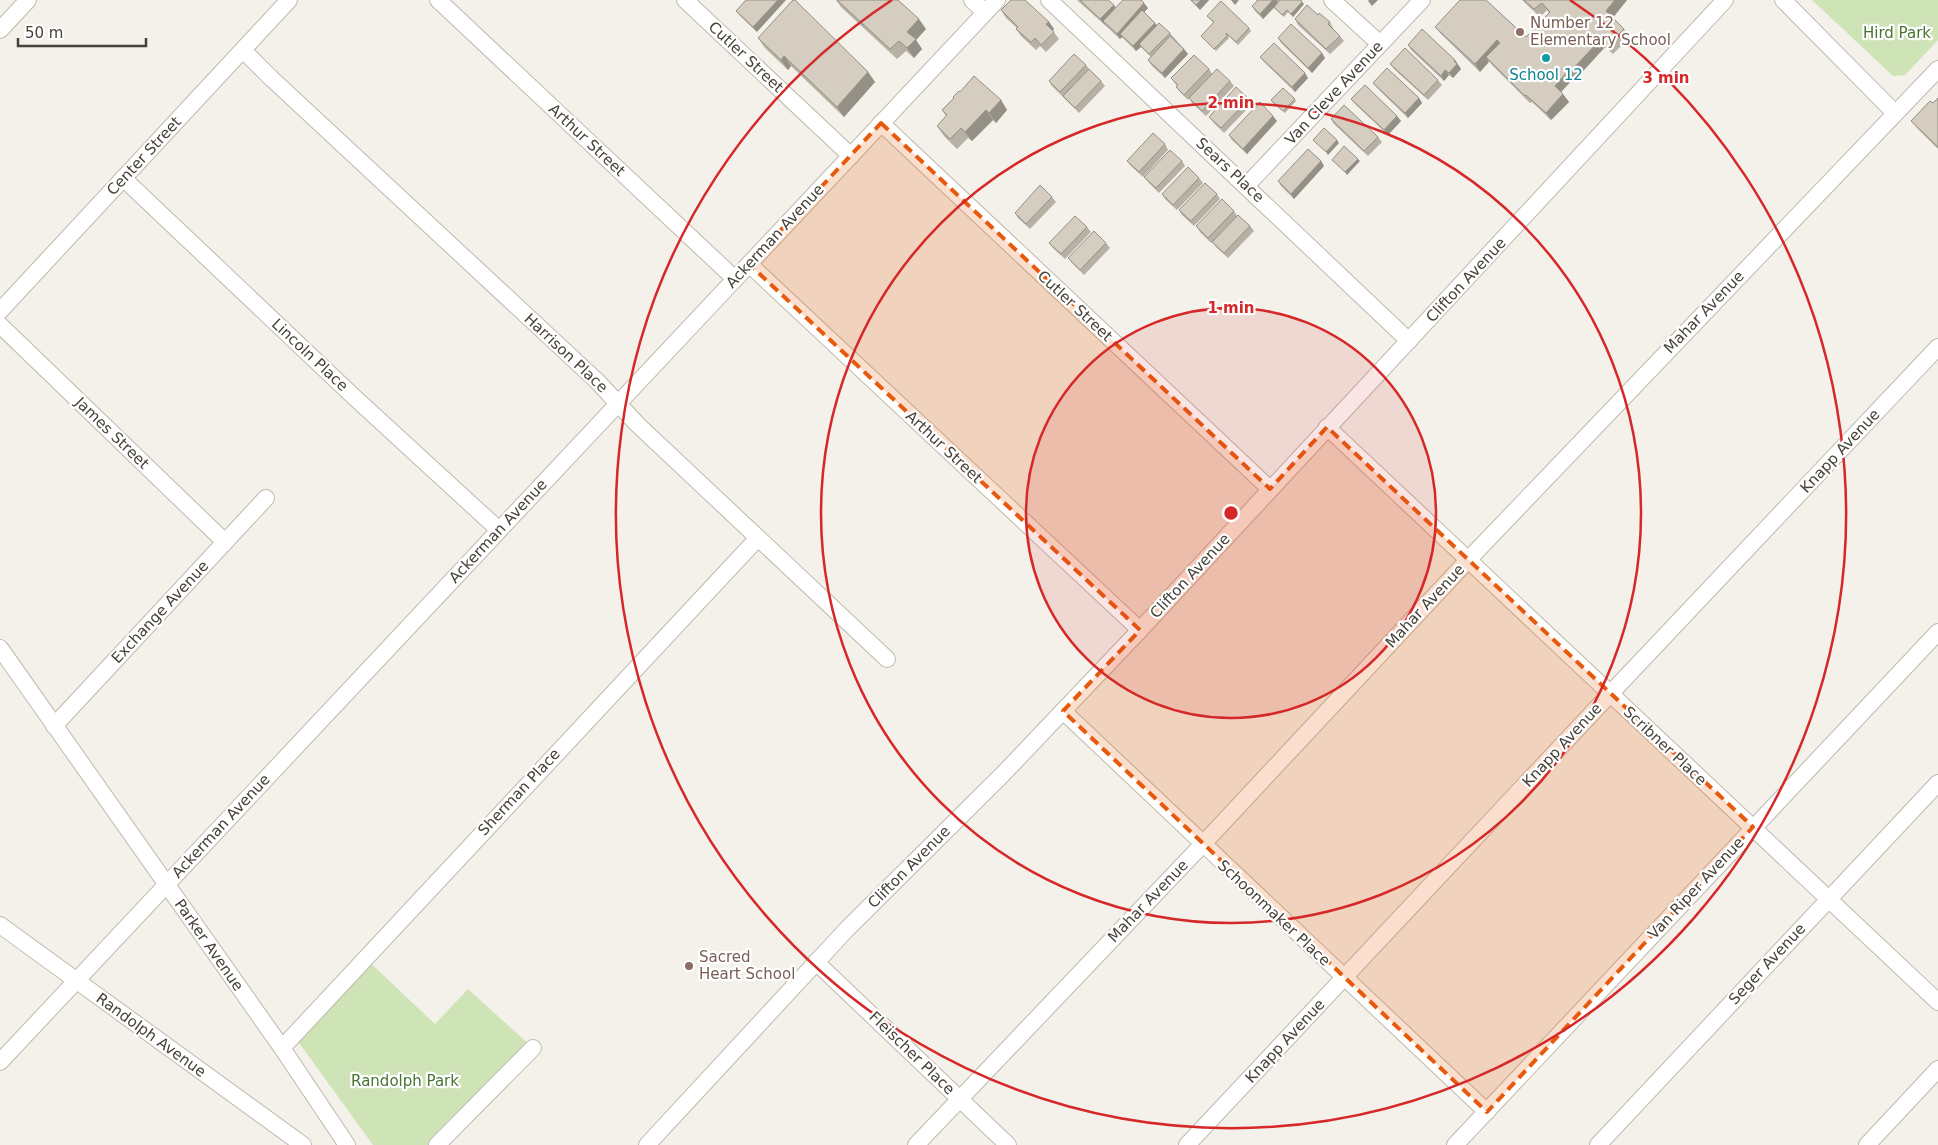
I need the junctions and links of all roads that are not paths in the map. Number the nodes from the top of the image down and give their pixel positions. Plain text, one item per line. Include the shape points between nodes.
1 (28, 0) edge
2 (289, 0) edge
3 (438, 0) edge
4 (684, 0) edge
5 (972, 0) edge
6 (997, 0) edge
7 (1049, 0) edge
8 (1332, 0) edge
9 (1422, 0) edge
10 (1725, 0) edge
11 (1783, 0) edge
12 (985, 12) junction
13 (0, 30) edge
14 (1380, 44) junction
15 (243, 50) junction
16 (1938, 69) edge
17 (1894, 113) junction
18 (881, 123) junction
19 (851, 156) junction
20 (123, 178) junction
21 (1246, 186) junction
22 (749, 264) junction
23 (735, 279) junction
24 (0, 311) edge
25 (0, 324) edge
26 (1409, 341) junction
27 (1938, 347) edge
28 (618, 403) junction
29 (1328, 426) junction
30 (1270, 489) junction
31 (266, 498) dead end
32 (499, 530) junction
33 (758, 538) junction
34 (225, 542) junction
35 (1468, 560) junction
36 (1140, 630) junction
37 (1938, 632) edge
38 (0, 648) edge
39 (887, 660) dead end
40 (1610, 694) junction
41 (1063, 712) junction
42 (54, 726) junction
43 (1938, 783) edge
44 (1753, 827) junction
45 (1202, 845) junction
46 (166, 885) junction
47 (1829, 898) junction
48 (0, 925) edge
49 (816, 962) junction
50 (1344, 979) junction
51 (76, 980) junction
52 (1938, 1002) edge
53 (282, 1048) junction
54 (533, 1048) dead end
55 (0, 1062) edge
56 (1938, 1069) edge
57 (960, 1099) junction
58 (1486, 1112) junction
59 (303, 1145) edge
60 (346, 1145) edge
61 (437, 1145) edge
62 (647, 1145) edge
63 (916, 1145) edge
64 (1008, 1145) edge
65 (1187, 1145) edge
66 (1455, 1145) edge
67 (1598, 1145) edge
68 (1867, 1145) edge

1 - 13 street
2 - 15 street, Center Street
3 - 23 street, Arthur Street
4 - 19 street, Cutler Street
5 - 12 street
6 - 12 street, Ackerman Avenue
7 - 21 street, Sears Place
8 - 14 street
9 - 14 street, Van Cleve Avenue
10 - 26 street, Clifton Avenue
11 - 17 street
12 - 18 street, Ackerman Avenue
14 - 21 street, Van Cleve Avenue
15 - 20 street, Center Street
15 - 28 street, Harrison Place
16 - 17 street, Mahar Avenue
17 - 35 street, Mahar Avenue
18 - 19 street, Ackerman Avenue
18 - 30 street, Cutler Street
19 - 22 street, Ackerman Avenue
20 - 24 street, Center Street
20 - 32 street, Lincoln Place
21 - 26 street, Sears Place
22 - 23 street, Ackerman Avenue
22 - 36 street, Arthur Street
23 - 28 street, Ackerman Avenue
25 - 34 street, James Street
26 - 29 street, Clifton Avenue
27 - 40 street, Knapp Avenue
28 - 32 street, Ackerman Avenue
28 - 33 street, Harrison Place
29 - 30 street, Clifton Avenue
29 - 35 street, Scribner Place
30 - 36 street, Clifton Avenue
31 - 34 street, Exchange Avenue
32 - 46 street, Ackerman Avenue
33 - 39 street, Harrison Place
33 - 53 street, Sherman Place
34 - 42 street, Exchange Avenue
35 - 40 street, Scribner Place
35 - 45 street, Mahar Avenue
36 - 41 street, Clifton Avenue
37 - 44 street, Van Riper Avenue
38 - 42 street, Parker Avenue
40 - 44 street, Scribner Place
40 - 50 street, Knapp Avenue
41 - 45 street, Schoonmaker Place
41 - 49 street, Clifton Avenue
42 - 46 street, Parker Avenue
43 - 47 street, Seger Avenue
44 - 47 street, Scribner Place
44 - 58 street, Van Riper Avenue
45 - 50 street, Schoonmaker Place
45 - 57 street, Mahar Avenue
46 - 51 street, Ackerman Avenue
46 - 53 street, Parker Avenue
47 - 52 street, Scribner Place
47 - 67 street, Seger Avenue
48 - 51 street, Randolph Avenue
49 - 57 street, Fleischer Place
49 - 62 street, Clifton Avenue
50 - 58 street, Schoonmaker Place
50 - 65 street, Knapp Avenue
51 - 55 street, Ackerman Avenue
51 - 59 street, Randolph Avenue
53 - 60 street, Parker Avenue
54 - 61 street
56 - 68 street
57 - 63 street, Mahar Avenue
57 - 64 street, Fleischer Place
58 - 66 street, Van Riper Avenue

